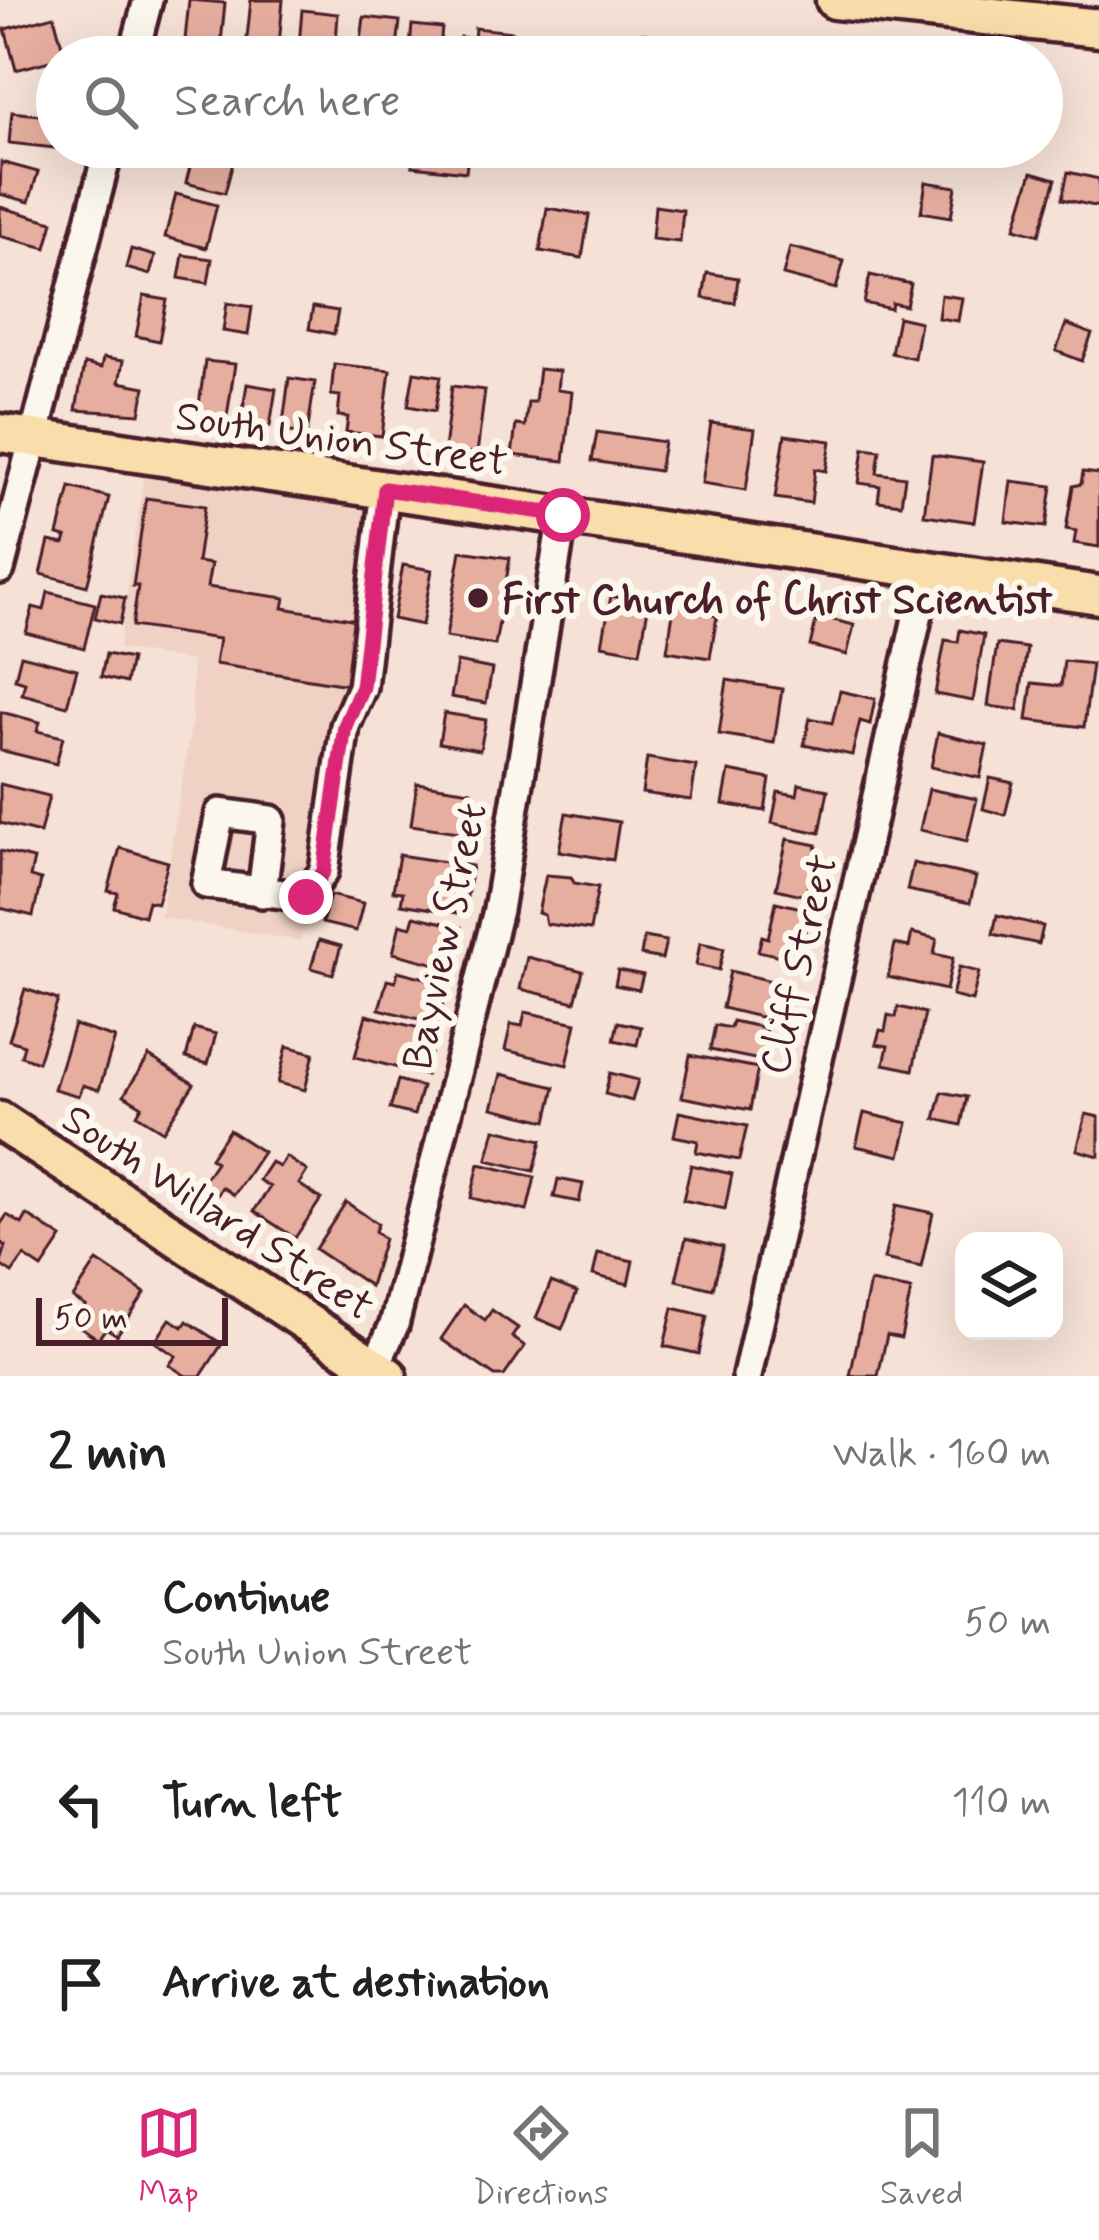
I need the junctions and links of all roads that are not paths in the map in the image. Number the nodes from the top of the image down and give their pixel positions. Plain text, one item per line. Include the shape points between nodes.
1 (148, 0) edge
2 (835, 0) edge
3 (1099, 28) edge
4 (139, 36) edge
5 (102, 168) edge
6 (17, 435) edge
7 (385, 489) junction
8 (563, 515) junction
9 (0, 569) edge
10 (928, 569) junction
11 (1099, 595) edge
12 (262, 893) dead end
13 (0, 1121) edge
14 (381, 1372) edge
15 (747, 1376) edge

1 - 4 street
2 - 3 main road
5 - 6 street
6 - 7 main road, South Union Street
6 - 9 street
7 - 8 main road, South Union Street
7 - 12 street via 362,687 345,726 324,871 306,897
8 - 10 main road, South Union Street
8 - 14 street, Bayview Street via 498,910
10 - 11 main road, South Union Street
10 - 15 street, Cliff Street
13 - 14 main road, South Willard Street

